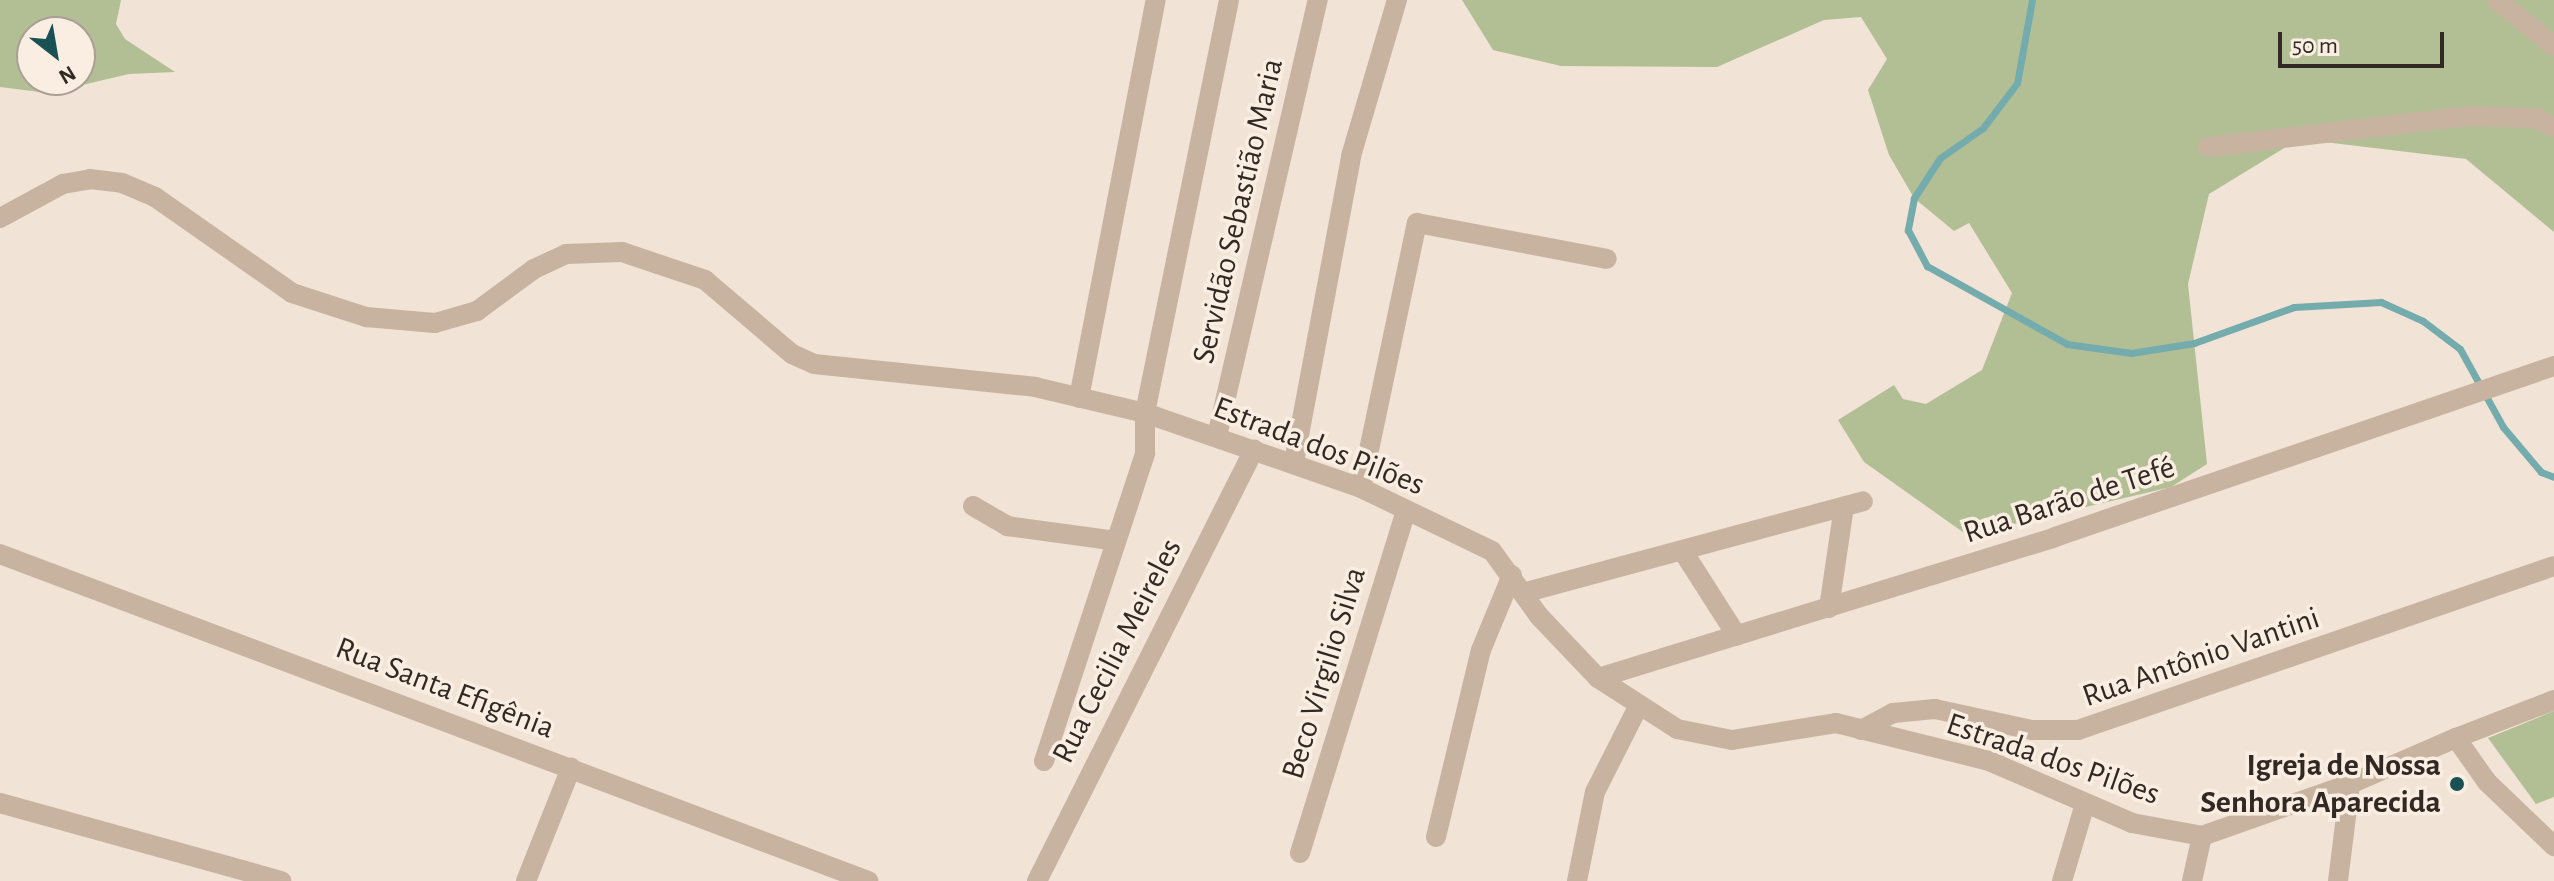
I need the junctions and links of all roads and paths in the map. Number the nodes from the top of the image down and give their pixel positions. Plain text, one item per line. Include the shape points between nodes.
1 (1156, 0) edge
2 (1229, 0) edge
3 (1318, 0) edge
4 (1397, 0) edge
5 (2497, 0) edge
6 (2554, 46) edge
7 (2554, 127) edge
8 (2208, 147) dead end
9 (0, 218) edge
10 (1607, 259) dead end
11 (2554, 366) edge
12 (1079, 398) junction
13 (1145, 413) junction
14 (1217, 436) junction
15 (1254, 450) junction
16 (1294, 462) junction
17 (1361, 488) junction
18 (973, 506) dead end
19 (1406, 511) junction
20 (1116, 541) junction
21 (1684, 553) junction
22 (0, 554) edge
23 (2554, 566) edge
24 (1512, 575) junction
25 (1523, 593) junction
26 (1829, 608) junction
27 (1737, 636) junction
28 (1598, 678) junction
29 (2554, 700) edge
30 (1638, 707) junction
31 (1861, 730) junction
32 (2456, 738) junction
33 (1044, 761) dead end
34 (571, 768) junction
35 (2350, 784) junction
36 (0, 803) edge
37 (2085, 804) junction
38 (2202, 836) junction
39 (1436, 837) dead end
40 (2554, 846) edge
41 (1300, 853) dead end
42 (281, 881) edge
43 (526, 881) edge
44 (868, 881) edge
45 (1037, 881) edge
46 (1577, 881) edge
47 (2062, 881) edge
48 (2192, 881) edge
49 (2338, 881) edge

1 - 12 street
2 - 13 street
3 - 14 street, Servidão Sebastião Maria
4 - 16 street via 1351,156
5 - 6 street
7 - 8 street via 2536,118 2467,116
9 - 12 street, Estrada dos Pilões via 63,184 90,179 122,183 155,197 292,293 366,317 435,323 477,311 534,269 566,254 622,252 705,280 792,354 814,364 988,378
10 - 17 street via 1424,221 1413,228
11 - 26 street, Rua Barão de Tefé
12 - 13 street, Estrada dos Pilões
13 - 14 street, Estrada dos Pilões
13 - 20 street via 1145,453
14 - 15 street, Estrada dos Pilões
15 - 16 street, Estrada dos Pilões
15 - 45 street, Rua Cecilia Meireles
16 - 17 street, Estrada dos Pilões
17 - 19 street, Estrada dos Pilões
18 - 20 street via 1007,526
19 - 24 street, Estrada dos Pilões via 1481,544
19 - 41 street, Beco Virgilio Silva
20 - 33 street
21 - 25 street
21 - 26 street via 1853,504
21 - 27 street
22 - 34 street, Rua Santa Efigênia
23 - 31 street, Rua Antônio Vantini via 2078,730 2032,730 1935,709 1893,713
24 - 25 street, Estrada dos Pilões
24 - 39 street via 1481,650
25 - 28 street, Estrada dos Pilões
26 - 27 street, Rua Barão de Tefé
27 - 28 street, Rua Barão de Tefé
28 - 30 street, Estrada dos Pilões
29 - 32 street, Estrada dos Pilões
30 - 31 street, Estrada dos Pilões via 1677,729 1709,738 1732,740 1836,723
30 - 46 street via 1595,792
31 - 37 street, Estrada dos Pilões via 1989,761
32 - 35 street, Estrada dos Pilões
32 - 40 street via 2487,782
34 - 43 street
34 - 44 street, Rua Santa Efigênia
35 - 38 street, Estrada dos Pilões
35 - 49 street
36 - 42 street
37 - 38 street, Estrada dos Pilões via 2132,823
37 - 47 street
38 - 48 street

